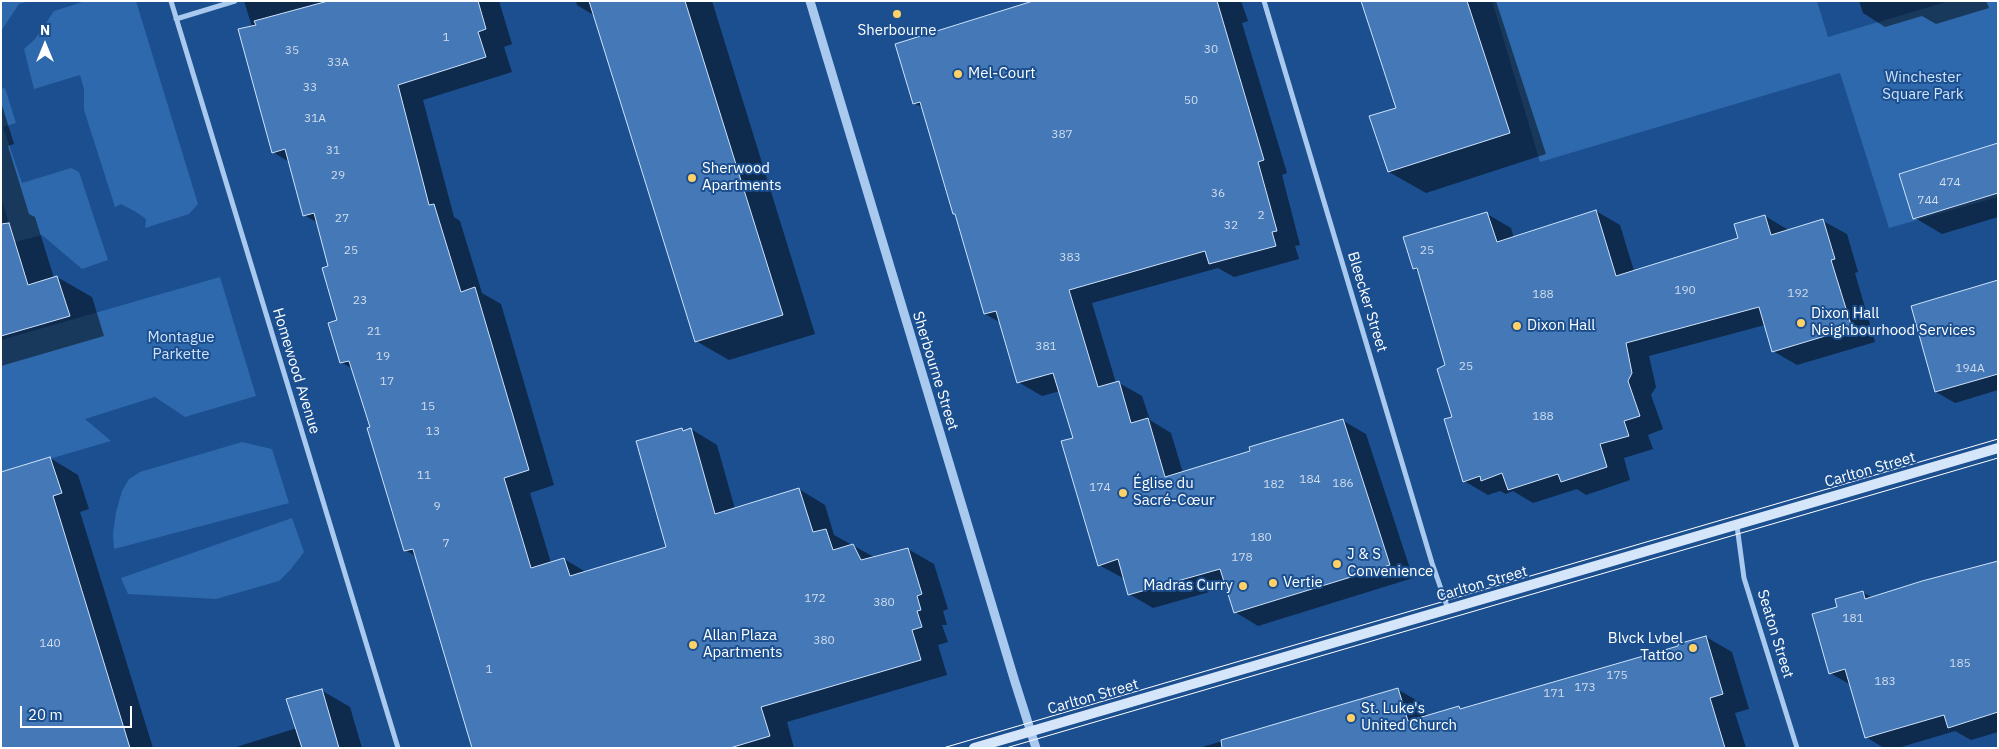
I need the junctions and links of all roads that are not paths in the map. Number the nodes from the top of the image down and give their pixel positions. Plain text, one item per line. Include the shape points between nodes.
1 (170, 1) edge
2 (235, 1) edge
3 (810, 1) edge
4 (1264, 1) edge
5 (176, 19) junction
6 (1998, 448) edge
7 (1737, 526) junction
8 (1448, 609) junction
9 (1031, 731) junction
10 (398, 748) edge
11 (974, 748) edge
12 (1036, 748) edge
13 (1797, 748) edge

1 - 5 street, Homewood Avenue
2 - 5 street
3 - 9 street, Sherbourne Street
4 - 8 street, Bleecker Street
5 - 10 street, Homewood Avenue
6 - 7 main road, Carlton Street
7 - 8 main road, Carlton Street
7 - 13 street, Seaton Street via 1744,578
8 - 9 main road, Carlton Street
9 - 11 main road, Carlton Street
9 - 12 street, Sherbourne Street

